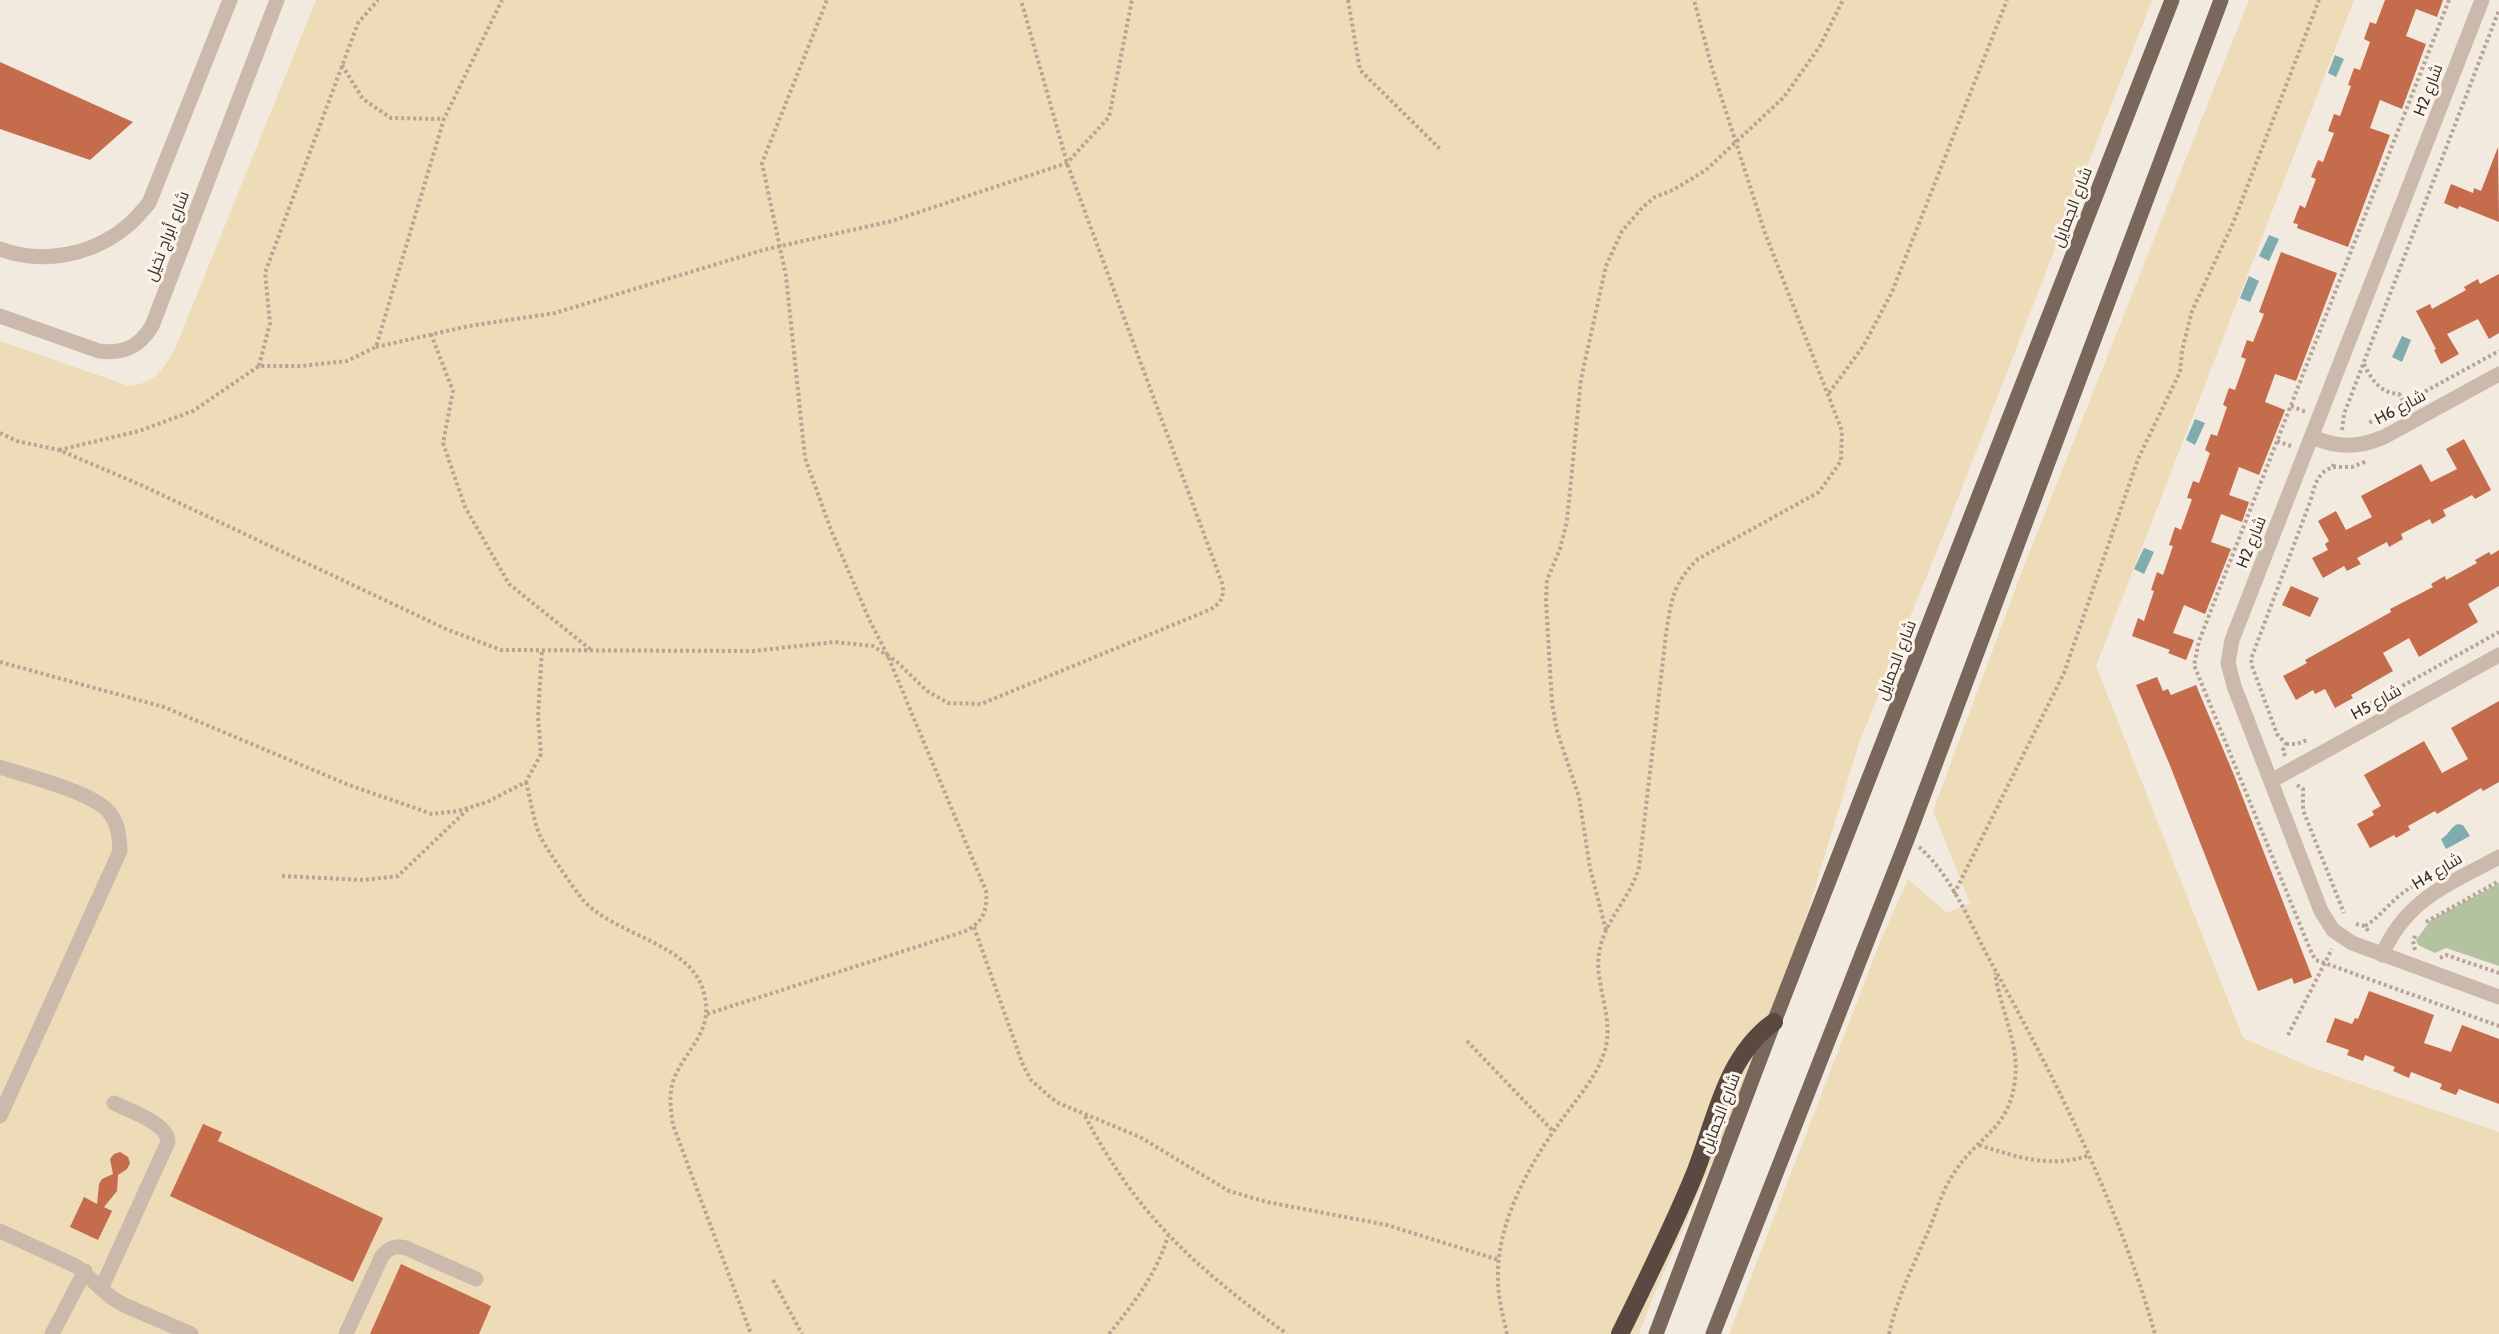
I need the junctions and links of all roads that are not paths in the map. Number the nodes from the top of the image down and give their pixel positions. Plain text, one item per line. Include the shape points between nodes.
1 (230, 0) edge
2 (277, 0) edge
3 (2172, 0) edge
4 (2221, 0) edge
5 (2482, 0) edge
6 (0, 249) edge
7 (0, 316) edge
8 (2499, 374) edge
9 (2312, 437) junction
10 (2499, 655) edge
11 (0, 766) edge
12 (2271, 781) junction
13 (2499, 856) edge
14 (2382, 956) junction
15 (2499, 997) edge
16 (1774, 1022) junction
17 (114, 1103) dead end
18 (0, 1116) edge
19 (0, 1231) edge
20 (85, 1271) junction
21 (476, 1279) dead end
22 (101, 1289) junction
23 (52, 1334) edge
24 (191, 1334) edge
25 (346, 1334) edge
26 (1620, 1334) edge
27 (1656, 1334) edge
28 (1713, 1334) edge

1 - 6 street via 149,203 127,226 101,243 72,254 40,257
2 - 7 street, شارع أبراج نخيل via 152,326 143,340 123,351 99,351
3 - 16 main road, شارع الجمايل
4 - 28 main road via 1908,837
5 - 9 street, H2 شارع
8 - 9 street, H6 شارع via 2367,444 2348,447
9 - 12 street, H2 شارع via 2229,651 2230,675
10 - 12 street, H5 شارع
11 - 18 street via 96,800 110,813 119,831 120,851
12 - 14 street, H2 شارع via 2320,910 2342,938
13 - 14 street, H4 شارع via 2413,907 2400,921
14 - 15 street, H2 شارع
16 - 26 highway via 1752,1040 1736,1062 1694,1174
16 - 27 main road, شارع الجمايل
17 - 22 street via 160,1126 168,1142
19 - 20 street
20 - 22 street
20 - 23 street
21 - 25 street via 406,1248 390,1248 382,1256
22 - 24 street via 124,1305

